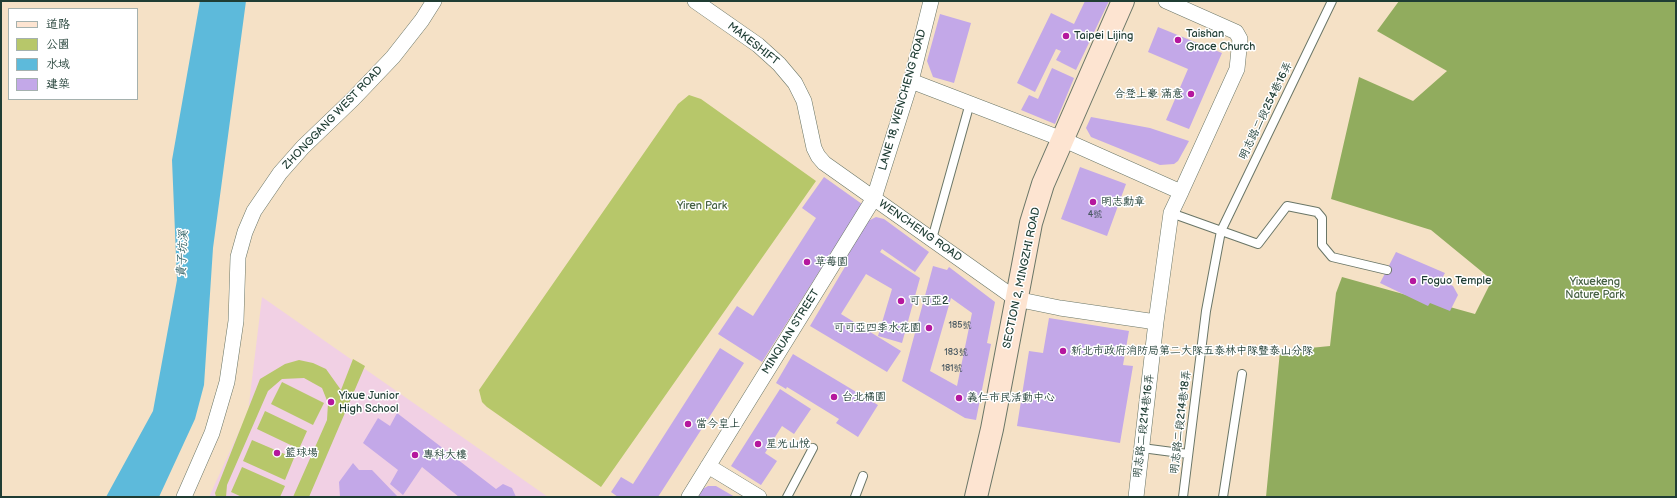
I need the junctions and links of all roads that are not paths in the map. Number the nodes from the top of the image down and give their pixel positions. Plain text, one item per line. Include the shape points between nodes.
1 (434, 1) edge
2 (695, 1) edge
3 (931, 1) edge
4 (1123, 1) edge
5 (1166, 1) edge
6 (1332, 1) edge
7 (911, 81) junction
8 (970, 103) junction
9 (1062, 140) junction
10 (824, 163) joint
11 (1181, 192) junction
12 (874, 198) junction
13 (1172, 213) junction
14 (1221, 231) junction
15 (932, 239) junction
16 (1387, 270) dead end
17 (1016, 299) junction
18 (1156, 322) junction
19 (1242, 374) dead end
20 (814, 448) dead end
21 (1142, 448) junction
22 (1188, 454) junction
23 (708, 466) junction
24 (863, 476) dead end
25 (184, 497) edge
26 (689, 497) edge
27 (759, 497) edge
28 (787, 497) edge
29 (855, 497) edge
30 (976, 497) edge
31 (1136, 497) edge
32 (1183, 497) edge
33 (1223, 497) edge

1 - 25 street, ZHONGGANG WEST ROAD via 393,57 303,147 280,173 254,211 238,257 236,321 227,382 212,433
2 - 10 street, MAKESHIFT via 758,45 795,83 804,100 814,148
3 - 7 street, LANE 18, WENCHENG ROAD
4 - 9 main road, SECTION 2, MINGZHI ROAD
5 - 11 street, 明志路二段214巷16弄 via 1236,32 1240,40 1237,69
6 - 14 lane, 明志路二段254巷16弄
7 - 8 street
7 - 12 street, LANE 18, WENCHENG ROAD
8 - 9 street
8 - 15 lane
9 - 11 street
9 - 17 main road, SECTION 2, MINGZHI ROAD via 1043,184 1031,223
10 - 12 street, WENCHENG ROAD
11 - 13 street, 明志路二段214巷16弄
12 - 15 street, WENCHENG ROAD
12 - 23 street, MINQUAN STREET
13 - 14 lane
13 - 18 street, 明志路二段214巷16弄
14 - 16 lane via 1258,244 1287,206 1317,212 1322,218 1322,245 1332,257
14 - 22 lane, 明志路二段214巷18弄 via 1206,311
15 - 17 street, WENCHENG ROAD
17 - 18 street
17 - 30 main road, SECTION 2, MINGZHI ROAD via 992,429
18 - 21 street, 明志路二段214巷16弄
19 - 33 lane
20 - 28 lane
21 - 22 lane
21 - 31 street, 明志路二段214巷16弄
22 - 32 lane, 明志路二段214巷18弄
23 - 26 street, MINQUAN STREET
23 - 27 street
24 - 29 lane

